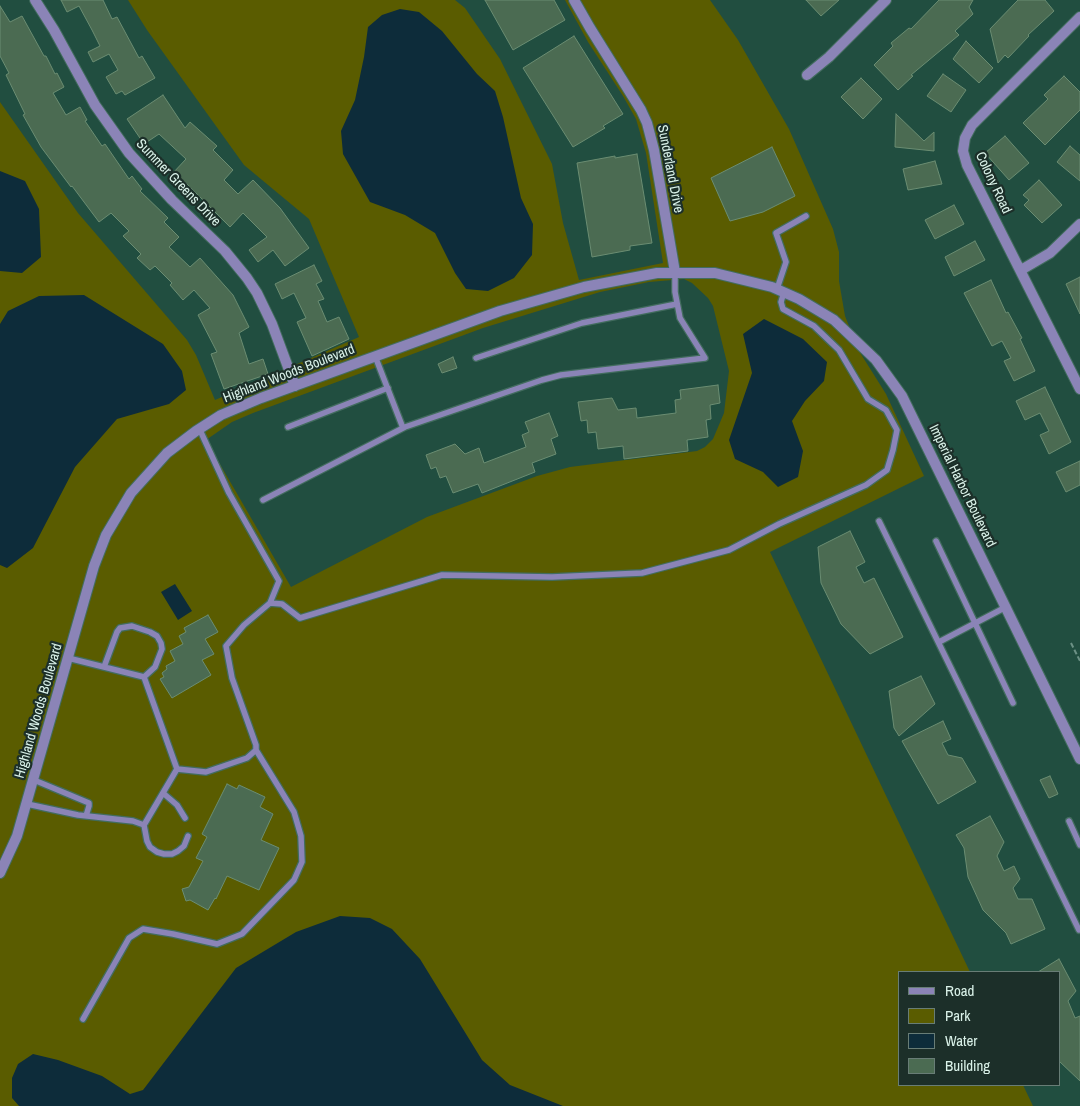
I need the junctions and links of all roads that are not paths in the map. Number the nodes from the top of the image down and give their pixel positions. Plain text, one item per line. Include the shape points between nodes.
1 (34, 0) edge
2 (574, 0) edge
3 (886, 0) edge
4 (1080, 17) edge
5 (807, 75) dead end
6 (806, 216) dead end
7 (1080, 224) edge
8 (1021, 270) junction
9 (675, 272) junction
10 (756, 282) joint
11 (781, 291) junction
12 (677, 304) junction
13 (375, 356) junction
14 (476, 358) dead end
15 (295, 386) junction
16 (388, 388) junction
17 (1080, 389) edge
18 (288, 427) dead end
19 (199, 428) junction
20 (403, 428) junction
21 (263, 500) dead end
22 (879, 521) dead end
23 (936, 541) dead end
24 (270, 603) junction
25 (1006, 607) junction
26 (976, 622) junction
27 (939, 642) junction
28 (68, 658) junction
29 (104, 667) junction
30 (144, 677) junction
31 (1013, 703) dead end
32 (256, 750) junction
33 (1080, 759) edge
34 (177, 769) junction
35 (34, 780) junction
36 (163, 794) junction
37 (27, 804) junction
38 (86, 816) junction
39 (185, 818) dead end
40 (1069, 821) dead end
41 (144, 825) junction
42 (188, 836) dead end
43 (1080, 845) edge
44 (0, 873) edge
45 (1080, 930) edge
46 (83, 1019) dead end

1 - 15 street, Summer Greens Drive via 95,105 129,153 225,251 247,278 272,324
2 - 9 street, Sunderland Drive via 647,123
3 - 5 street
4 - 8 street, Colony Road via 972,125 965,138 963,151 967,165
6 - 11 lane via 776,233 786,262
7 - 8 street via 1050,253
8 - 17 street, Colony Road
9 - 10 street, Highland Woods Boulevard via 714,273
9 - 12 lane
9 - 13 street, Highland Woods Boulevard via 642,275 551,295
10 - 11 street, Imperial Harbor Boulevard
11 - 24 lane via 783,309 814,326 839,350 868,399 886,410 897,430 887,470 866,485 729,550 642,573 552,578 442,575 300,618 282,604
11 - 25 street, Imperial Harbor Boulevard via 845,329 894,383
12 - 14 lane via 582,323
12 - 20 lane via 680,318 705,358 561,375
13 - 15 street, Highland Woods Boulevard
13 - 16 lane
15 - 19 street, Highland Woods Boulevard via 234,409
16 - 18 lane
16 - 20 lane
19 - 24 lane via 229,493 279,581
19 - 28 street, Highland Woods Boulevard via 148,472 114,521 94,566
20 - 21 lane
22 - 27 lane
23 - 26 lane
24 - 32 lane via 226,646 232,678
25 - 26 lane
25 - 33 street, Imperial Harbor Boulevard
26 - 27 lane
26 - 31 lane
27 - 45 lane
28 - 29 lane
28 - 35 street, Highland Woods Boulevard
29 - 30 lane
29 - 30 lane via 117,632 120,628 132,626 157,636 161,643 155,667
30 - 34 lane
32 - 34 lane via 247,758 206,772
32 - 46 lane via 294,812 301,836 302,862 294,880 242,934 217,944 143,929 129,938
34 - 36 lane
35 - 37 street, Highland Woods Boulevard
35 - 38 lane via 89,803
36 - 39 lane via 177,805
36 - 41 lane
37 - 38 lane
37 - 44 street, Highland Woods Boulevard
38 - 41 lane
40 - 43 lane
41 - 42 lane via 150,847 164,854 178,851

